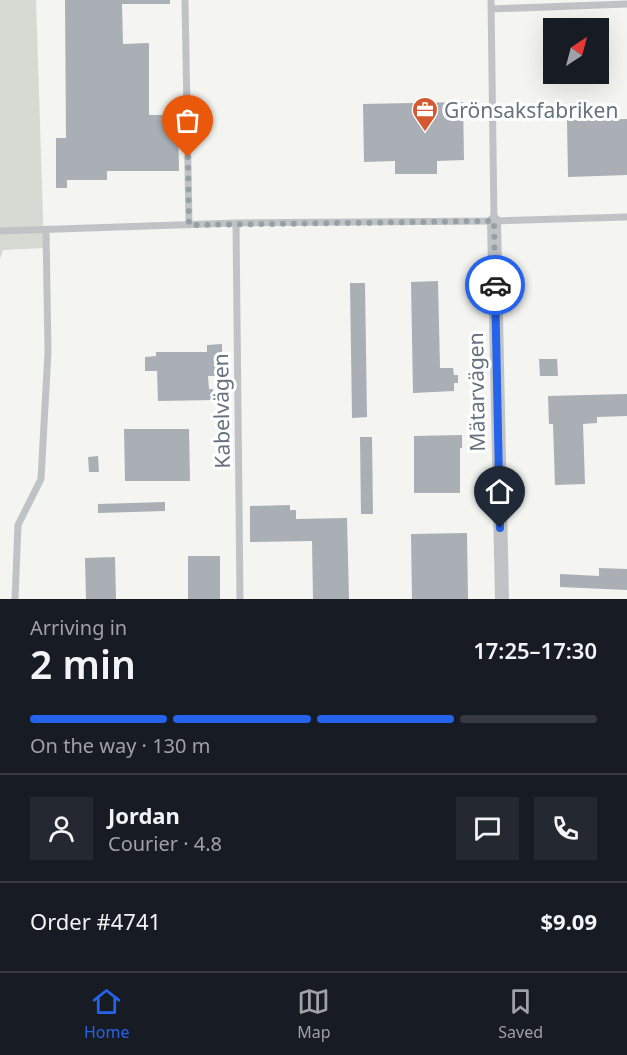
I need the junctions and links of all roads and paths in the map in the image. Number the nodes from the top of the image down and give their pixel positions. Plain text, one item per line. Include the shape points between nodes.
1 (185, 0) edge
2 (491, 0) edge
3 (627, 4) edge
4 (491, 9) junction
5 (627, 217) edge
6 (494, 221) junction
7 (236, 223) junction
8 (189, 225) junction
9 (46, 230) junction
10 (0, 231) edge
11 (15, 599) edge
12 (240, 599) edge
13 (502, 599) edge

1 - 8 lane
2 - 4 lane
3 - 4 lane
4 - 6 lane
5 - 6 lane
6 - 7 lane
6 - 13 street, Mätarvägen
7 - 8 lane
7 - 12 lane, Kabelvägen
8 - 9 lane
9 - 10 lane
9 - 11 lane via 48,352 41,479 18,525

